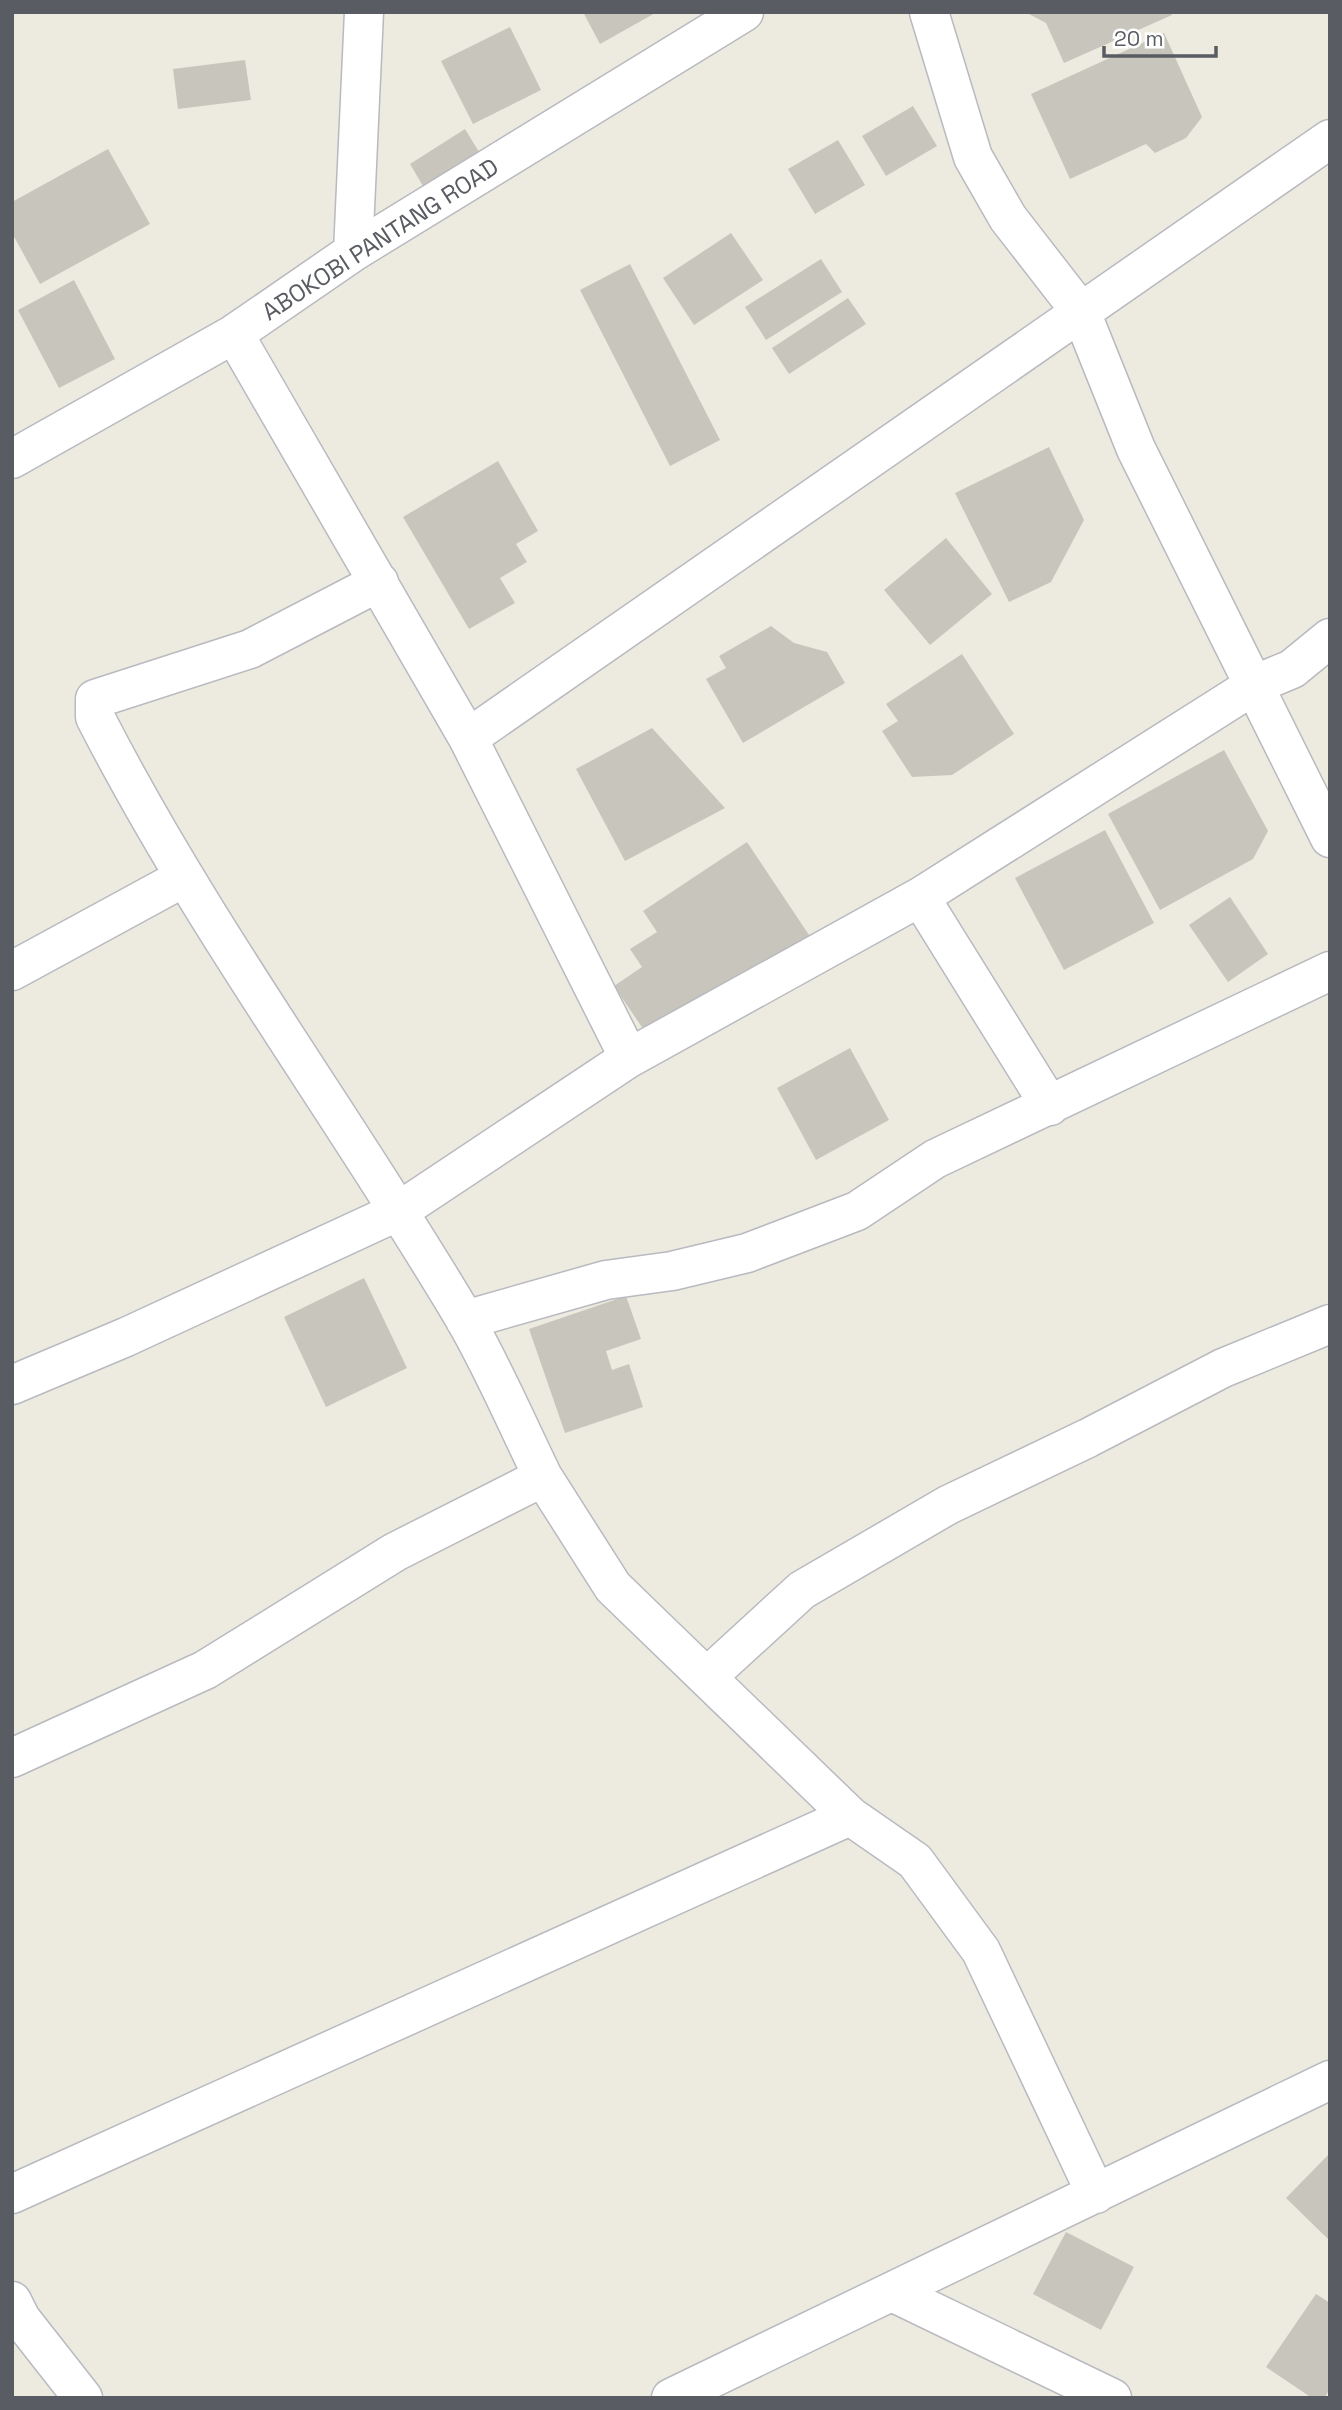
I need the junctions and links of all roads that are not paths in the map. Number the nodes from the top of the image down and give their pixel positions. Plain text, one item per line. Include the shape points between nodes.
1 (364, 12) edge
2 (744, 12) edge
3 (929, 12) edge
4 (1330, 139) edge
5 (353, 252) junction
6 (1081, 312) junction
7 (234, 334) junction
8 (12, 459) edge
9 (379, 582) junction
10 (1330, 638) edge
11 (1256, 684) junction
12 (468, 738) junction
13 (1330, 838) edge
14 (183, 878) junction
15 (920, 897) junction
16 (12, 971) edge
17 (1330, 971) edge
18 (629, 1058) junction
19 (1050, 1106) junction
20 (399, 1211) junction
21 (465, 1320) junction
22 (1330, 1324) edge
23 (12, 1385) edge
24 (543, 1477) junction
25 (707, 1677) junction
26 (12, 1758) edge
27 (850, 1816) junction
28 (1330, 2080) edge
29 (12, 2194) edge
30 (1096, 2194) junction
31 (892, 2292) junction
32 (12, 2301) edge
33 (690, 2393) edge
34 (83, 2398) edge
35 (1112, 2398) edge

1 - 5 street
2 - 5 street, ABOKOBI PANTANG ROAD
3 - 6 street via 973,157 1008,218
4 - 6 street
5 - 7 street, ABOKOBI PANTANG ROAD
6 - 11 street via 1136,449
6 - 12 street
7 - 8 street, ABOKOBI PANTANG ROAD
7 - 9 street
9 - 12 street
9 - 14 street via 250,649 95,699 95,717
10 - 11 street via 1292,669
11 - 13 street
11 - 15 street
12 - 18 street
14 - 16 street
14 - 20 street
15 - 18 street
15 - 19 street
17 - 19 street
18 - 20 street
19 - 21 street via 935,1159 857,1211 747,1252 672,1272 606,1280
20 - 21 street
20 - 23 street
21 - 24 street
22 - 25 street via 1223,1367 948,1505 802,1590
24 - 25 street via 613,1587
24 - 26 street via 395,1552 205,1670
25 - 27 street
27 - 29 street
27 - 30 street via 915,1861 981,1951
28 - 30 street
30 - 31 street
31 - 33 street
31 - 35 street
32 - 34 street

